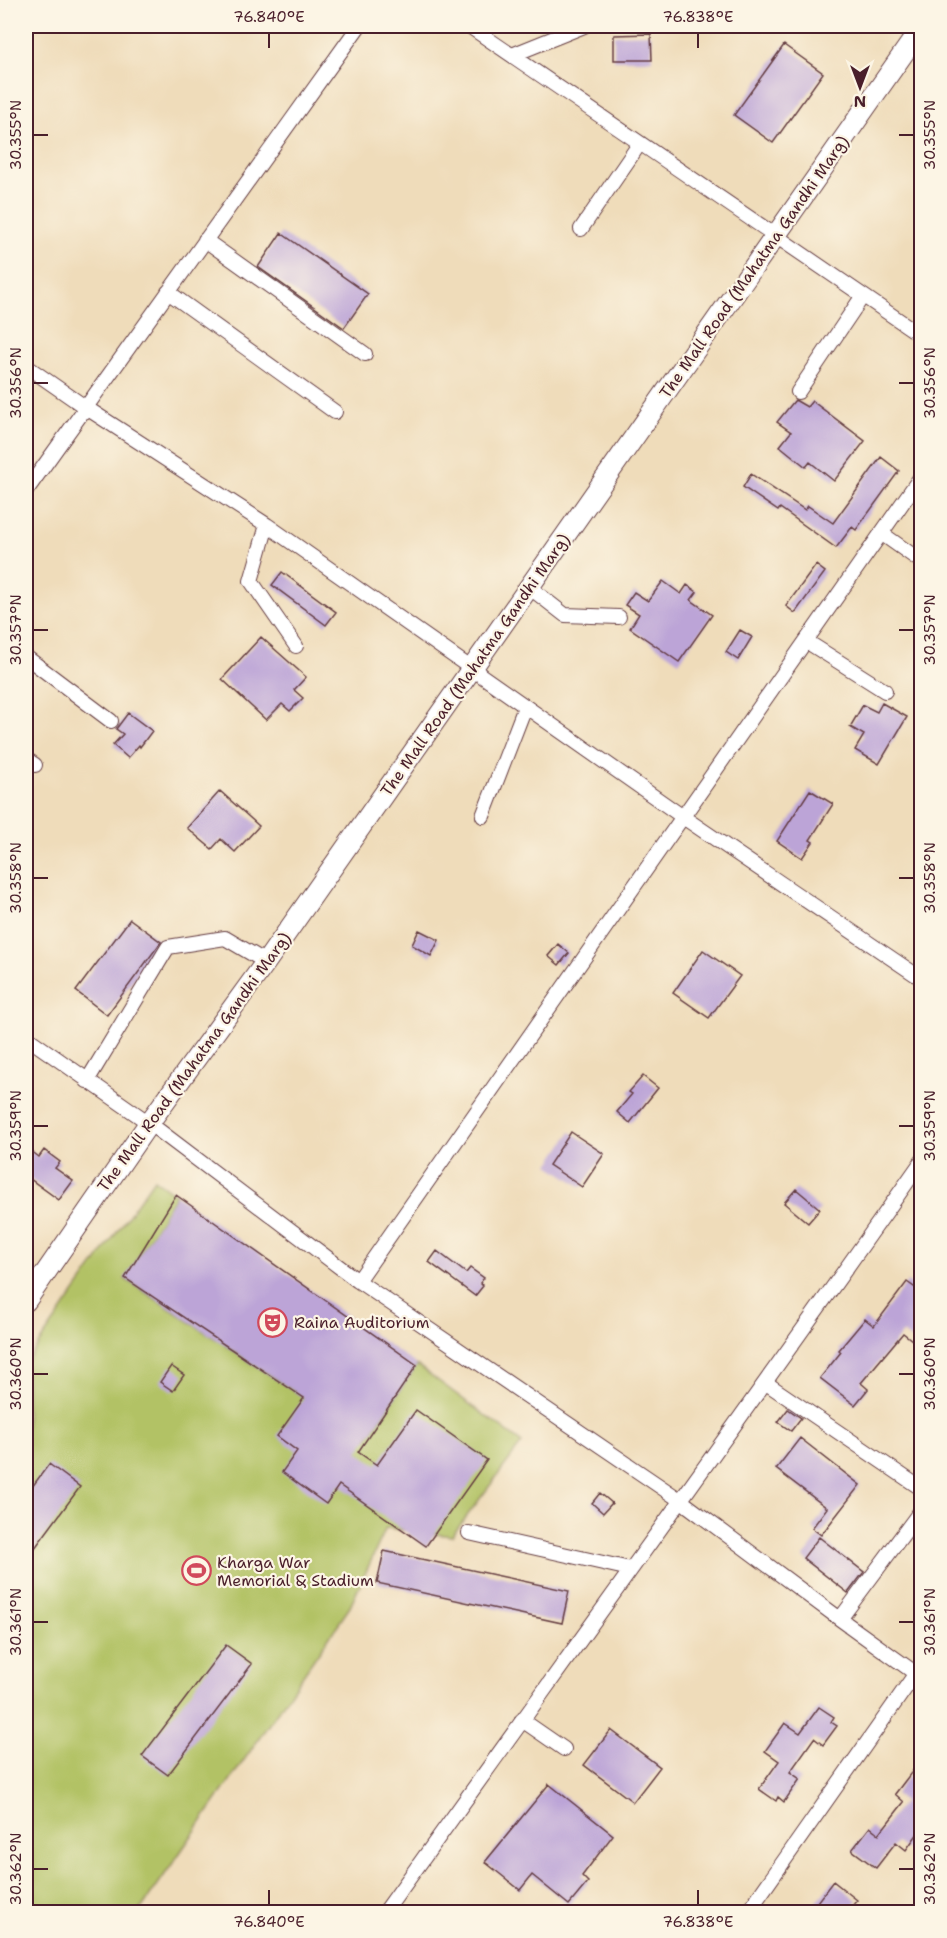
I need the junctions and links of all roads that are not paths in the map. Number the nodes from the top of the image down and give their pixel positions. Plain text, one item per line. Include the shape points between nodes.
1 (359, 26) edge
2 (469, 26) edge
3 (584, 26) edge
4 (921, 27) edge
5 (512, 55) junction
6 (640, 143) junction
7 (581, 229) dead end
8 (776, 236) junction
9 (205, 240) junction
10 (168, 292) junction
11 (862, 297) junction
12 (921, 336) edge
13 (365, 354) dead end
14 (26, 366) edge
15 (798, 392) dead end
16 (85, 407) junction
17 (334, 412) dead end
18 (921, 475) edge
19 (26, 491) edge
20 (267, 525) junction
21 (881, 533) junction
22 (921, 562) edge
23 (529, 587) junction
24 (620, 617) dead end
25 (806, 641) junction
26 (296, 646) dead end
27 (26, 657) edge
28 (471, 670) junction
29 (885, 691) dead end
30 (525, 707) junction
31 (111, 721) dead end
32 (483, 816) dead end
33 (683, 817) junction
34 (266, 962) junction
35 (921, 979) edge
36 (26, 1037) edge
37 (87, 1081) junction
38 (149, 1123) junction
39 (921, 1161) edge
40 (358, 1281) junction
41 (26, 1301) edge
42 (766, 1383) junction
43 (921, 1490) edge
44 (680, 1500) junction
45 (921, 1509) edge
46 (469, 1533) dead end
47 (630, 1569) junction
48 (840, 1619) junction
49 (919, 1676) edge
50 (522, 1720) junction
51 (564, 1749) dead end
52 (385, 1912) edge
53 (748, 1912) edge

1 - 9 street
2 - 5 street
3 - 5 street
4 - 8 street, The Mall Road (Mahatma Gandhi Marg)
5 - 6 street
6 - 7 street
6 - 8 street
8 - 11 street
8 - 23 street, The Mall Road (Mahatma Gandhi Marg)
9 - 10 street
9 - 13 street
10 - 16 street
10 - 17 street
11 - 12 street
11 - 15 street
14 - 16 street
16 - 19 street
16 - 20 street
18 - 21 street
20 - 26 street via 251,581
20 - 28 street
21 - 22 street
21 - 25 street
23 - 24 street via 565,615
23 - 28 street, The Mall Road (Mahatma Gandhi Marg)
25 - 29 street
25 - 33 street
27 - 31 street
28 - 30 street
28 - 34 street, The Mall Road (Mahatma Gandhi Marg)
30 - 32 street
30 - 33 street
33 - 35 street
33 - 40 street
34 - 37 street via 225,938 168,947
34 - 38 street, The Mall Road (Mahatma Gandhi Marg)
36 - 37 street
37 - 38 street
38 - 40 street
38 - 41 street, The Mall Road (Mahatma Gandhi Marg)
39 - 42 street
40 - 44 street
42 - 43 street
42 - 44 street
44 - 47 street
44 - 48 street
45 - 48 street
46 - 47 street
47 - 50 street
48 - 49 street
49 - 53 street
50 - 51 street
50 - 52 street

